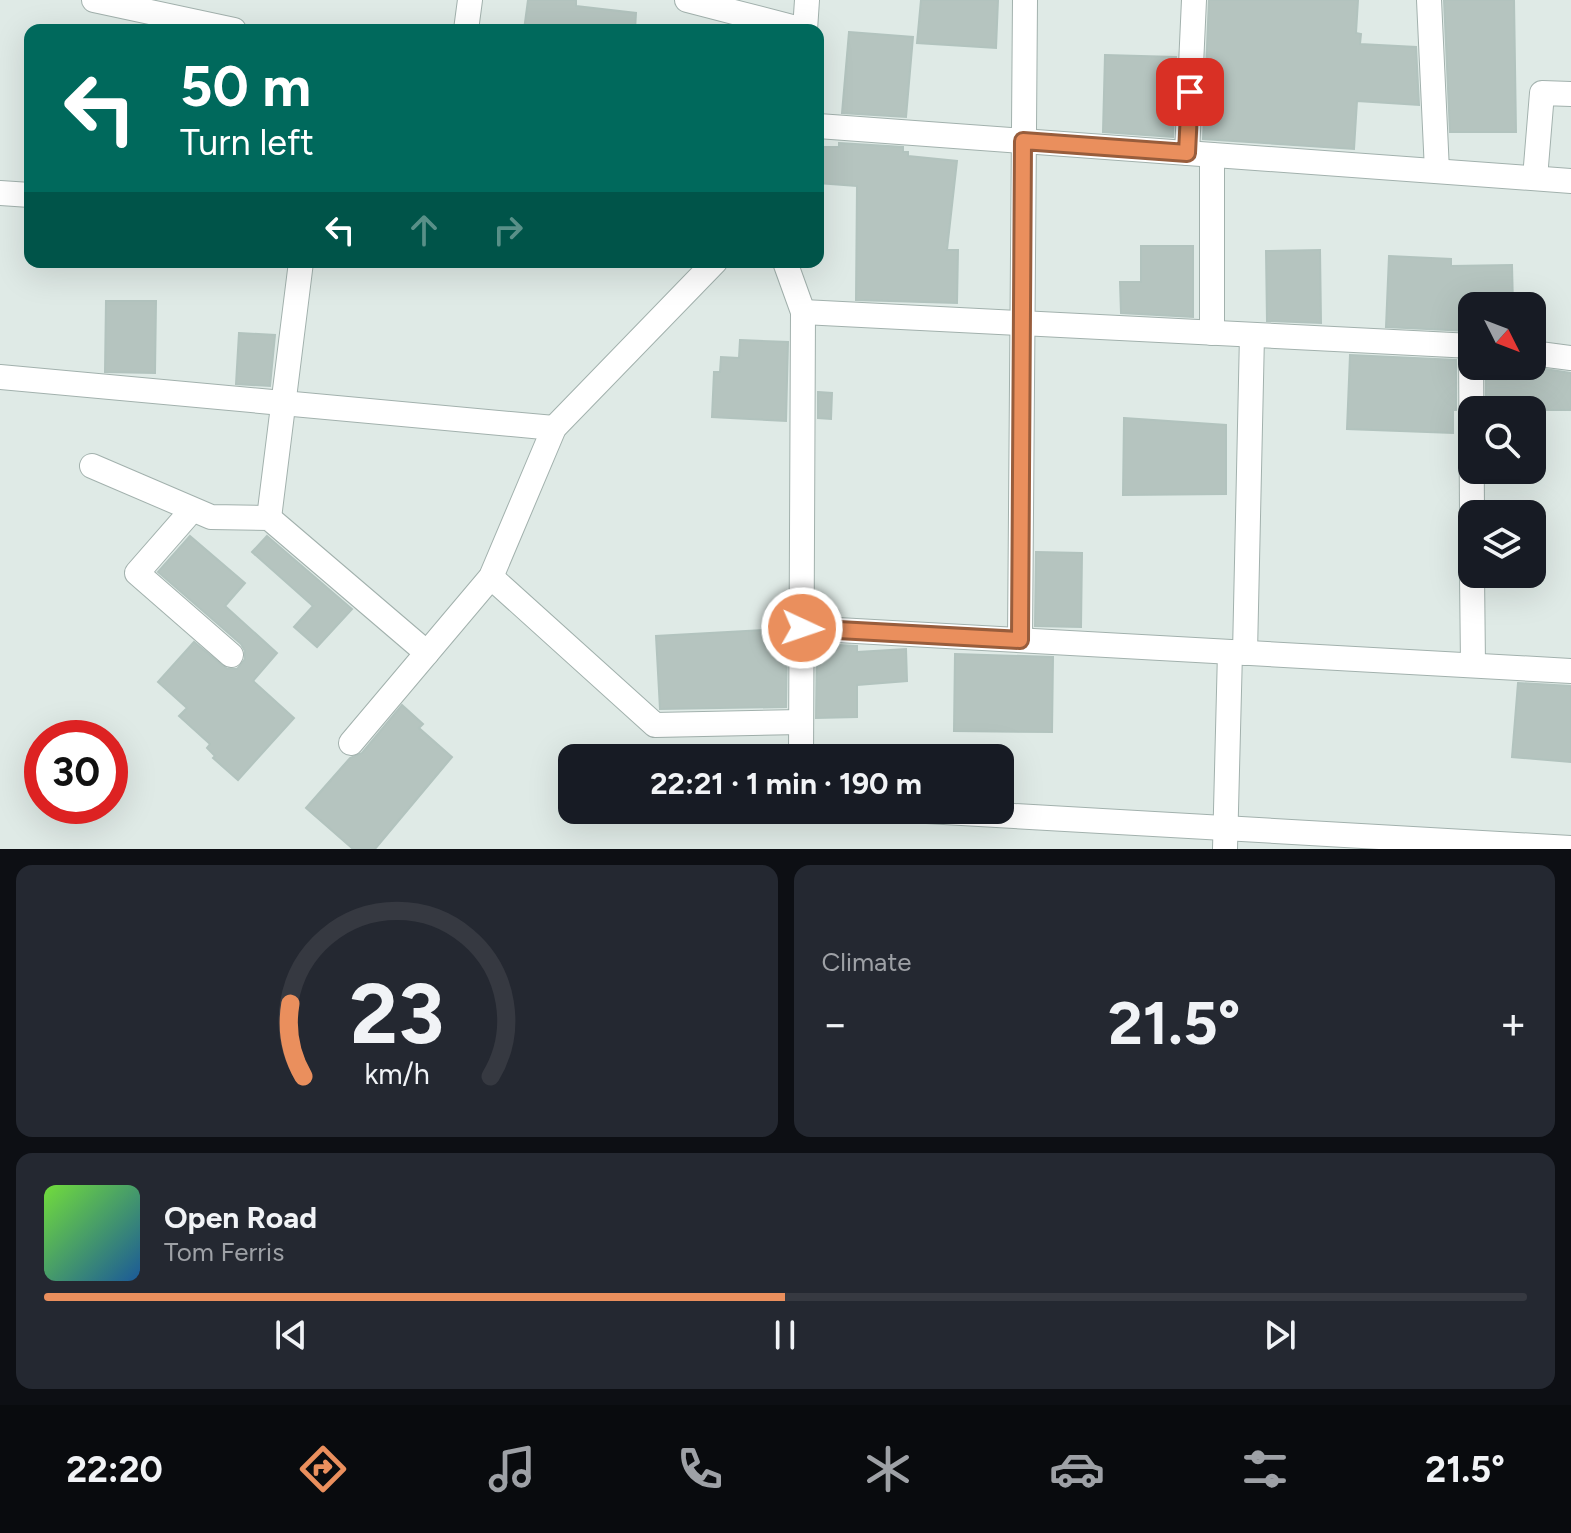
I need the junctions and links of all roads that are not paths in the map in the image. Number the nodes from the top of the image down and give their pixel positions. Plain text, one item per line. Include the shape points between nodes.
1 (94, 0) edge
2 (470, 0) edge
3 (687, 0) edge
4 (807, 0) edge
5 (1025, 0) edge
6 (1194, 0) edge
7 (1429, 0) edge
8 (206, 24) edge
9 (467, 24) edge
10 (781, 24) edge
11 (805, 24) edge
12 (1571, 94) edge
13 (824, 126) edge
14 (1023, 141) junction
15 (1200, 154) junction
16 (1437, 171) junction
17 (1535, 178) junction
18 (1571, 181) edge
19 (0, 193) edge
20 (24, 195) edge
21 (300, 268) edge
22 (709, 268) edge
23 (787, 268) edge
24 (803, 312) junction
25 (1022, 323) junction
26 (1212, 333) junction
27 (1252, 335) junction
28 (1458, 345) edge
29 (1546, 355) edge
30 (1571, 358) edge
31 (0, 377) edge
32 (1472, 380) edge
33 (284, 403) junction
34 (554, 428) junction
35 (92, 466) dead end
36 (1472, 500) edge
37 (192, 510) junction
38 (269, 518) junction
39 (491, 577) junction
40 (1472, 588) edge
41 (802, 628) junction
42 (1020, 640) junction
43 (1238, 652) junction
44 (427, 653) junction
45 (231, 655) dead end
46 (1473, 665) junction
47 (1571, 671) edge
48 (801, 722) junction
49 (351, 743) dead end
50 (801, 744) edge
51 (1014, 819) edge
52 (1225, 838) edge
53 (1571, 848) edge

1 - 8 street
2 - 9 street
3 - 10 street
4 - 11 street
5 - 14 street
6 - 15 street
7 - 16 street
12 - 17 street via 1542,93
13 - 14 street
14 - 15 street
14 - 25 street
15 - 16 street
15 - 26 street
16 - 17 street
17 - 18 street
19 - 20 street
21 - 33 street
22 - 34 street
23 - 24 street
24 - 25 street
24 - 41 street
25 - 26 street
25 - 42 street
26 - 27 street
27 - 28 street
27 - 43 street
29 - 30 street
31 - 33 street
32 - 36 street
33 - 34 street
33 - 38 street
34 - 39 street
35 - 37 street
37 - 38 street via 211,517
37 - 45 street via 137,573
38 - 44 street
39 - 44 street
39 - 48 street via 655,725
40 - 46 street
41 - 42 street
41 - 48 street
42 - 43 street
43 - 46 street
43 - 52 street
44 - 49 street
46 - 47 street
48 - 50 street
51 - 52 street
52 - 53 street

